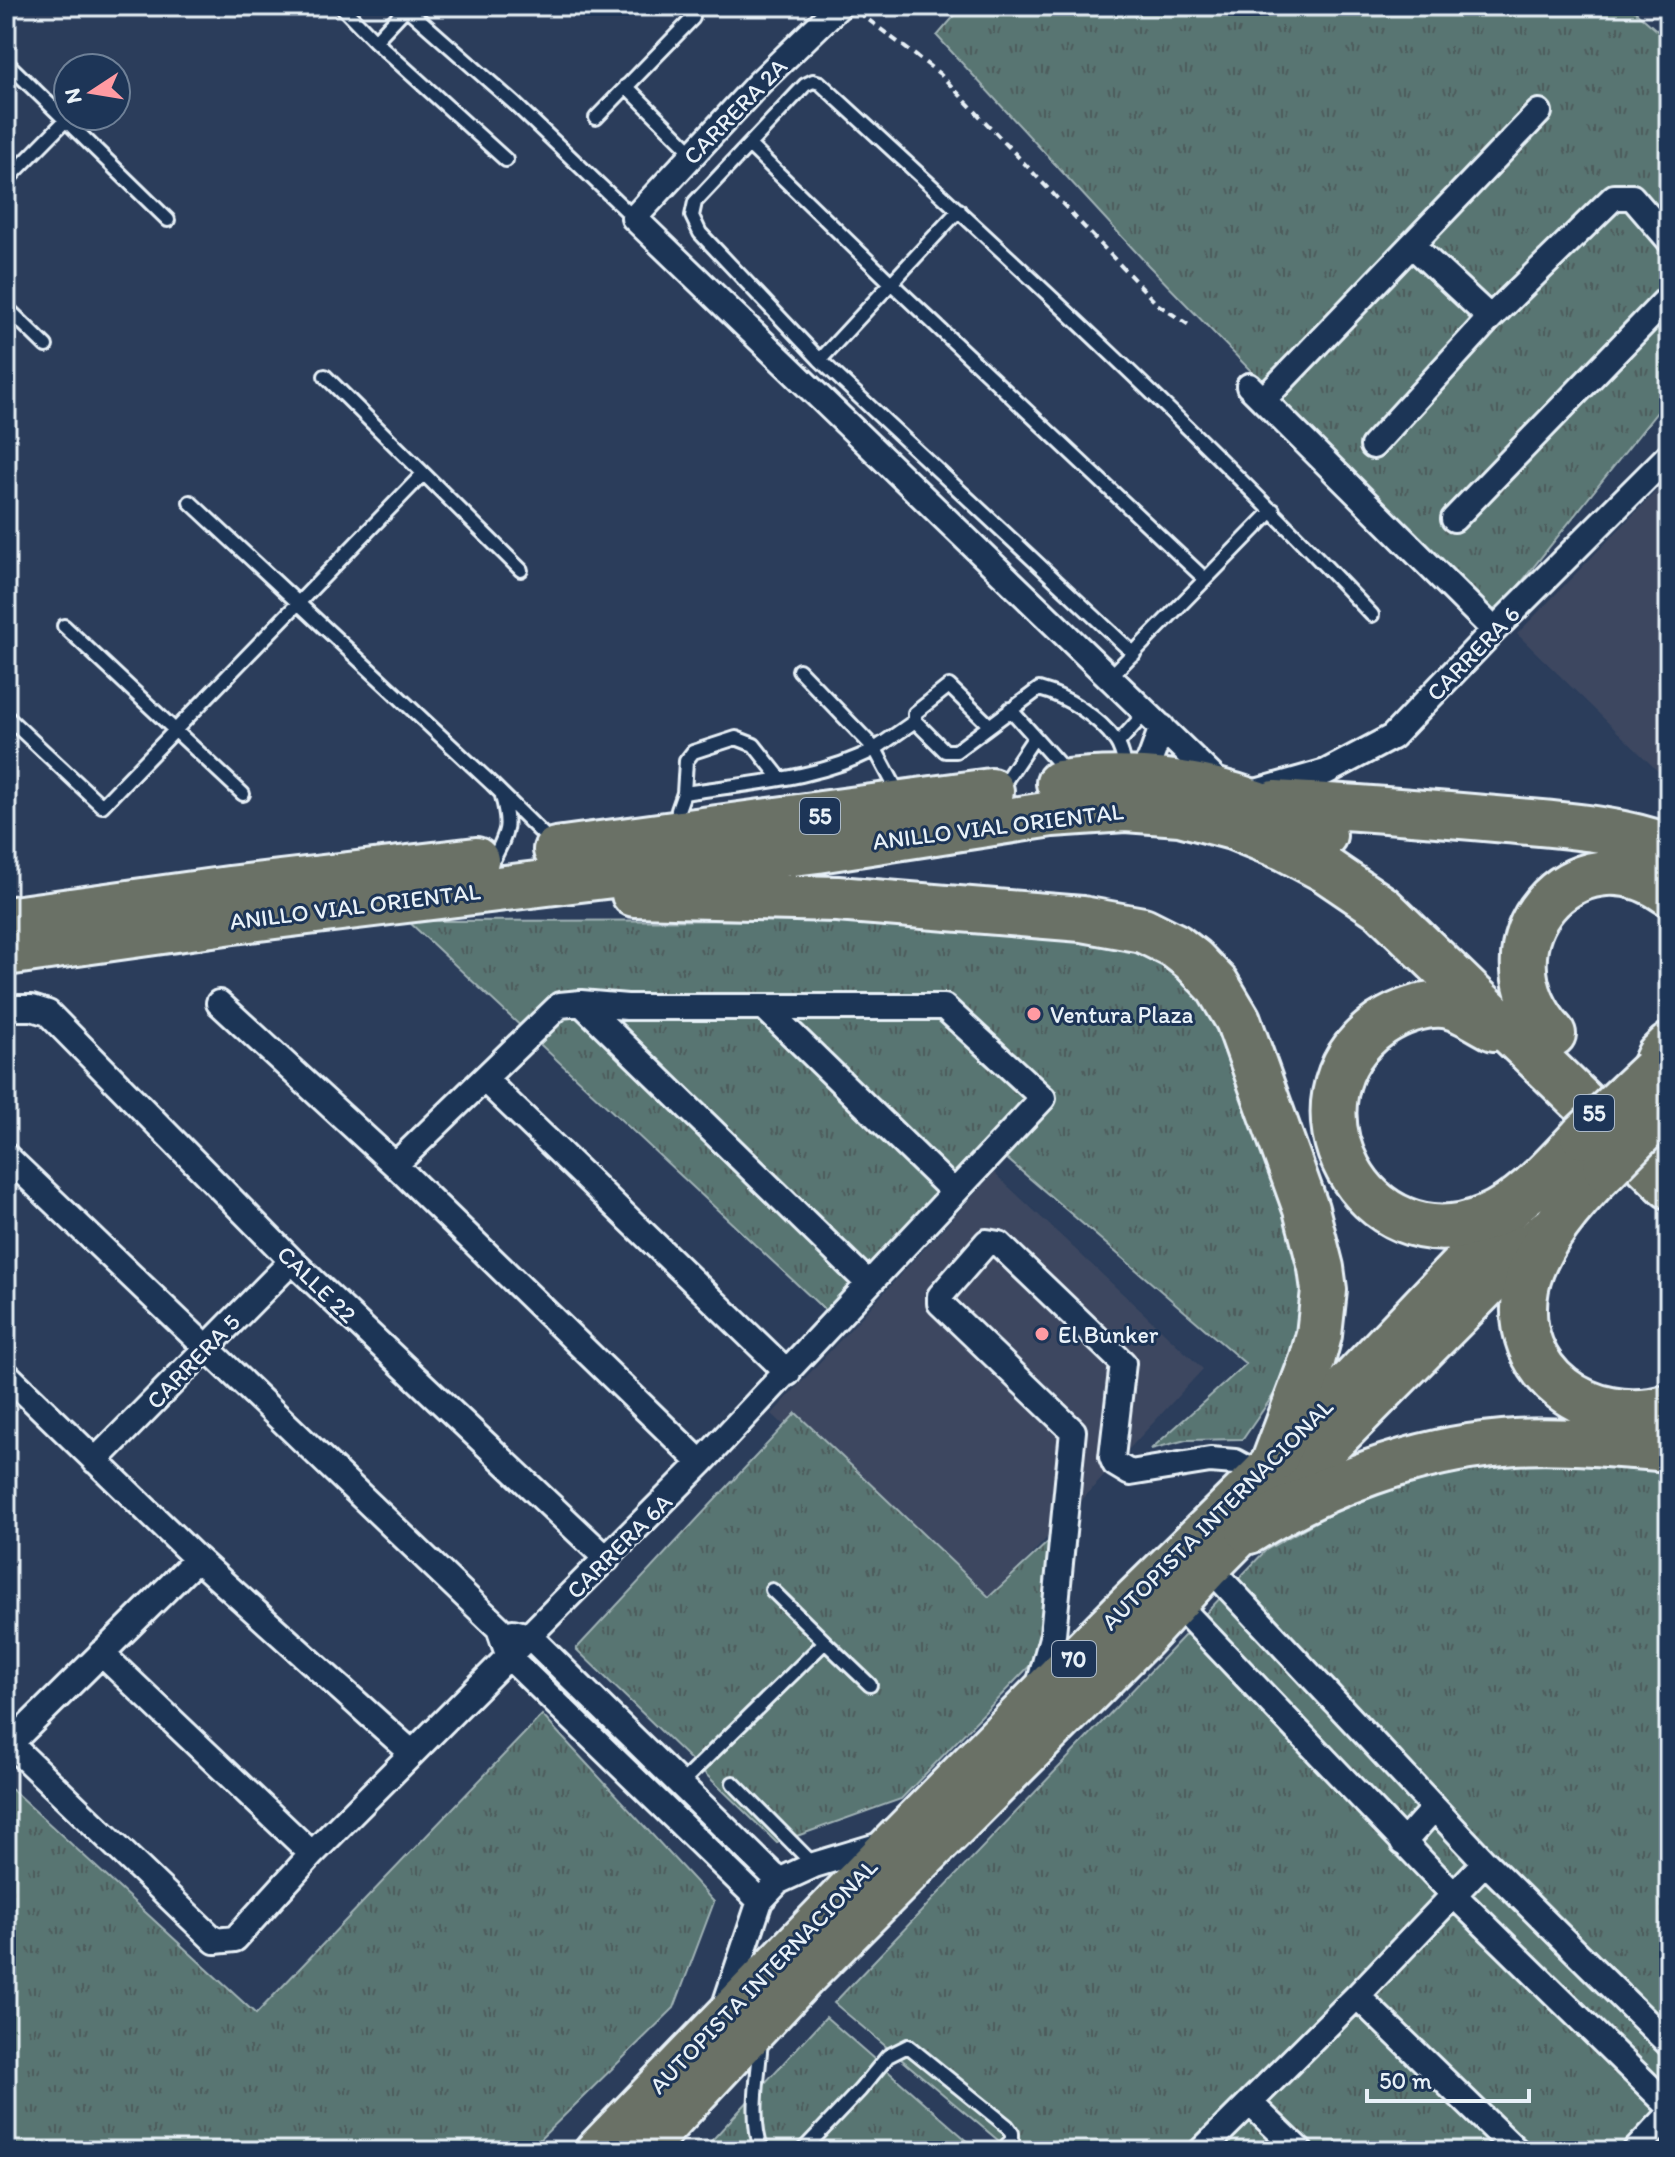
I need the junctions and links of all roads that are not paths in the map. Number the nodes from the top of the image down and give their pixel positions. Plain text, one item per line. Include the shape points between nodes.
1 (341, 6) edge
2 (405, 7) edge
3 (835, 8) edge
4 (693, 18) dead end
5 (375, 41) junction
6 (6, 62) edge
7 (626, 86) junction
8 (52, 106) edge
9 (1539, 112) dead end
10 (596, 118) dead end
11 (54, 132) edge
12 (78, 132) edge
13 (749, 145) junction
14 (693, 153) junction
15 (506, 160) dead end
16 (6, 181) edge
17 (959, 210) junction
18 (634, 218) junction
19 (168, 220) dead end
20 (1669, 240) edge
21 (1413, 246) junction
22 (891, 283) junction
23 (1669, 297) edge
24 (6, 307) edge
25 (1490, 318) junction
26 (46, 346) dead end
27 (820, 360) junction
28 (325, 376) dead end
29 (1373, 446) dead end
30 (1669, 455) edge
31 (423, 474) junction
32 (190, 502) dead end
33 (1273, 510) junction
34 (1454, 519) dead end
35 (521, 570) dead end
36 (1205, 579) junction
37 (298, 602) junction
38 (1372, 615) dead end
39 (64, 626) dead end
40 (1494, 630) junction
41 (1134, 654) junction
42 (799, 670) dead end
43 (1109, 678) junction
44 (1010, 709) junction
45 (6, 716) edge
46 (1154, 719) junction
47 (915, 721) junction
48 (988, 724) junction
49 (175, 732) junction
50 (1034, 738) junction
51 (875, 749) junction
52 (1128, 766) junction
53 (780, 778) junction
54 (1074, 781) junction
55 (999, 790) junction
56 (502, 793) junction
57 (243, 794) dead end
58 (1242, 797) junction
59 (905, 804) junction
60 (680, 814) junction
61 (1669, 847) edge
62 (558, 850) junction
63 (507, 872) junction
64 (1669, 893) edge
65 (6, 920) edge
66 (6, 953) edge
67 (219, 1003) dead end
68 (581, 1003) junction
69 (764, 1007) junction
70 (6, 1008) edge
71 (1536, 1037) junction
72 (1664, 1064) edge
73 (485, 1080) junction
74 (1669, 1145) edge
75 (6, 1156) edge
76 (395, 1165) junction
77 (1581, 1166) junction
78 (1669, 1186) edge
79 (954, 1192) junction
80 (292, 1261) junction
81 (868, 1283) junction
82 (207, 1346) junction
83 (788, 1373) junction
84 (6, 1374) edge
85 (1669, 1407) edge
86 (1669, 1449) edge
87 (95, 1461) junction
88 (701, 1463) junction
89 (1267, 1467) junction
90 (1249, 1531) junction
91 (197, 1559) junction
92 (607, 1559) junction
93 (1210, 1568) junction
94 (772, 1590) dead end
95 (1178, 1605) junction
96 (499, 1628) junction
97 (529, 1636) junction
98 (825, 1642) junction
99 (101, 1653) junction
100 (509, 1657) junction
101 (870, 1685) dead end
102 (1035, 1699) junction
103 (8, 1742) edge
104 (412, 1753) junction
105 (733, 1783) dead end
106 (680, 1784) junction
107 (1434, 1808) junction
108 (893, 1841) junction
109 (1403, 1843) junction
110 (312, 1854) junction
111 (1485, 1862) junction
112 (814, 1865) junction
113 (779, 1881) junction
114 (1455, 1896) junction
115 (760, 1901) junction
116 (1357, 1996) junction
117 (721, 2018) junction
118 (762, 2027) junction
119 (1669, 2044) edge
120 (1250, 2103) junction
121 (1669, 2106) edge
122 (1669, 2115) edge
123 (594, 2151) edge
124 (644, 2151) edge
125 (762, 2151) edge
126 (802, 2151) edge
127 (1001, 2151) edge
128 (1201, 2151) edge
129 (1300, 2151) edge
130 (1517, 2151) edge
131 (1635, 2151) edge

1 - 5 lane
2 - 5 lane
2 - 18 lane
3 - 14 street, CARRERA 2A
4 - 7 lane
5 - 15 lane
6 - 8 lane
7 - 10 lane
7 - 14 lane
9 - 21 street
11 - 16 lane
12 - 19 lane
13 - 17 lane via 805,85 820,83
13 - 22 lane
13 - 27 lane via 695,202 692,216 700,233
14 - 18 street, CARRERA 2A
17 - 22 lane
17 - 33 lane
18 - 43 street
20 - 25 street via 1632,197 1614,197
21 - 25 street
21 - 40 street via 1256,393
22 - 27 lane
22 - 36 lane
23 - 34 street
24 - 26 lane
25 - 29 street
27 - 41 lane
28 - 31 lane
30 - 40 street, CARRERA 6
31 - 35 lane
31 - 37 lane
32 - 37 lane
33 - 36 lane
33 - 38 lane
36 - 41 lane
37 - 49 lane
37 - 56 lane
39 - 49 lane
40 - 58 street, CARRERA 6 via 1392,737 1326,772
41 - 43 lane
42 - 51 lane
43 - 46 street
44 - 48 lane
44 - 50 lane
44 - 52 lane via 1039,689 1057,693 1102,725
45 - 49 lane via 102,806
46 - 52 lane
46 - 52 street via 1150,760
46 - 58 street
47 - 48 lane via 945,751 956,751
47 - 48 lane via 915,713 949,686
47 - 51 lane
49 - 57 lane
50 - 54 lane
50 - 55 lane
51 - 53 lane via 849,762
51 - 59 lane
52 - 54 highway, ANILLO VIAL ORIENTAL / 55
52 - 58 highway, ANILLO VIAL ORIENTAL / 55
53 - 60 lane
53 - 60 lane via 754,745 736,738 693,752 686,761
54 - 55 highway, ANILLO VIAL ORIENTAL / 55
55 - 59 highway, ANILLO VIAL ORIENTAL / 55
56 - 62 lane
56 - 63 lane via 509,821
58 - 61 highway via 1590,829
58 - 71 highway, ANILLO VIAL ORIENTAL / 55 via 1322,834 1374,869 1456,940
59 - 60 highway, ANILLO VIAL ORIENTAL / 55
60 - 62 highway, ANILLO VIAL ORIENTAL / 55
62 - 63 highway, ANILLO VIAL ORIENTAL / 55
63 - 65 highway, ANILLO VIAL ORIENTAL / 55 via 229,889
63 - 66 highway, ANILLO VIAL ORIENTAL / 55
63 - 71 highway, ANILLO VIAL ORIENTAL / 55 via 818,850 1052,814 1135,809 1180,813 1206,818 1306,858 1382,908
63 - 89 highway via 563,894 837,899 1082,919 1134,928 1193,960 1217,985 1238,1020 1306,1209 1321,1268 1324,1290 1312,1361
64 - 71 highway via 1636,876 1601,874 1569,885 1543,907 1526,938 1523,972
67 - 76 street
68 - 69 street
68 - 73 street via 560,1005
68 - 81 street
69 - 79 street
69 - 79 street, CARRERA 6A via 944,1007 1043,1098
70 - 80 street, CALLE 22 via 48,1013
71 - 74 highway, ANILLO VIAL ORIENTAL / 55
71 - 77 highway via 1447,1005 1414,1009 1385,1022 1359,1043 1340,1079 1333,1119 1339,1151 1354,1181 1377,1204 1405,1220 1438,1226 1486,1218
71 - 78 highway, ANILLO VIAL ORIENTAL / 55
72 - 77 highway, AUTOPISTA INTERNACIONAL / 70, bridge
73 - 76 street
73 - 83 street
75 - 82 street
76 - 88 street
77 - 85 highway via 1530,1271 1525,1323 1536,1356 1556,1384 1585,1404 1617,1414
77 - 89 main road, AUTOPISTA INTERNACIONAL / 70
77 - 90 main road, AUTOPISTA INTERNACIONAL / 70
79 - 81 street, CARRERA 6A
80 - 82 street, CARRERA 5
80 - 92 street, CALLE 22
81 - 83 street, CARRERA 6A
82 - 87 street, CARRERA 5
82 - 96 street
83 - 88 street, CARRERA 6A
84 - 87 street
86 - 90 highway via 1550,1441 1478,1446 1362,1477
87 - 91 street
88 - 92 street, CARRERA 6A
89 - 102 main road, AUTOPISTA INTERNACIONAL / 70
89 - 102 street via 1210,1460 1130,1473 1115,1464 1123,1363 999,1244 987,1242 940,1296 940,1303 1073,1431 1053,1634
90 - 93 main road, AUTOPISTA INTERNACIONAL / 70
91 - 99 street
91 - 104 street
92 - 97 street, CARRERA 6A
93 - 95 main road, AUTOPISTA INTERNACIONAL / 70
93 - 107 street
94 - 98 lane
95 - 109 street
95 - 118 main road, AUTOPISTA INTERNACIONAL / 70
96 - 97 street
96 - 100 street
97 - 100 street, CARRERA 6A
97 - 106 street
98 - 101 lane
98 - 106 lane
99 - 103 street
99 - 110 street
100 - 104 street, CARRERA 6A
100 - 115 street
102 - 108 main road, AUTOPISTA INTERNACIONAL / 70
103 - 110 street, CARRERA 6A via 215,1941 235,1939
104 - 110 street, CARRERA 6A
105 - 112 lane
106 - 113 street
107 - 109 street
107 - 111 street
108 - 112 street
108 - 117 main road, AUTOPISTA INTERNACIONAL / 70
109 - 114 street
111 - 114 street
111 - 119 street
112 - 113 street
113 - 115 street
114 - 116 street
114 - 121 street
115 - 117 street
116 - 120 street
116 - 130 street
117 - 123 main road, AUTOPISTA INTERNACIONAL / 70
118 - 124 main road, AUTOPISTA INTERNACIONAL / 70
118 - 125 lane via 756,2121
120 - 128 street
120 - 129 street
122 - 131 street
126 - 127 lane via 888,2056 908,2046 1007,2126 1012,2140

